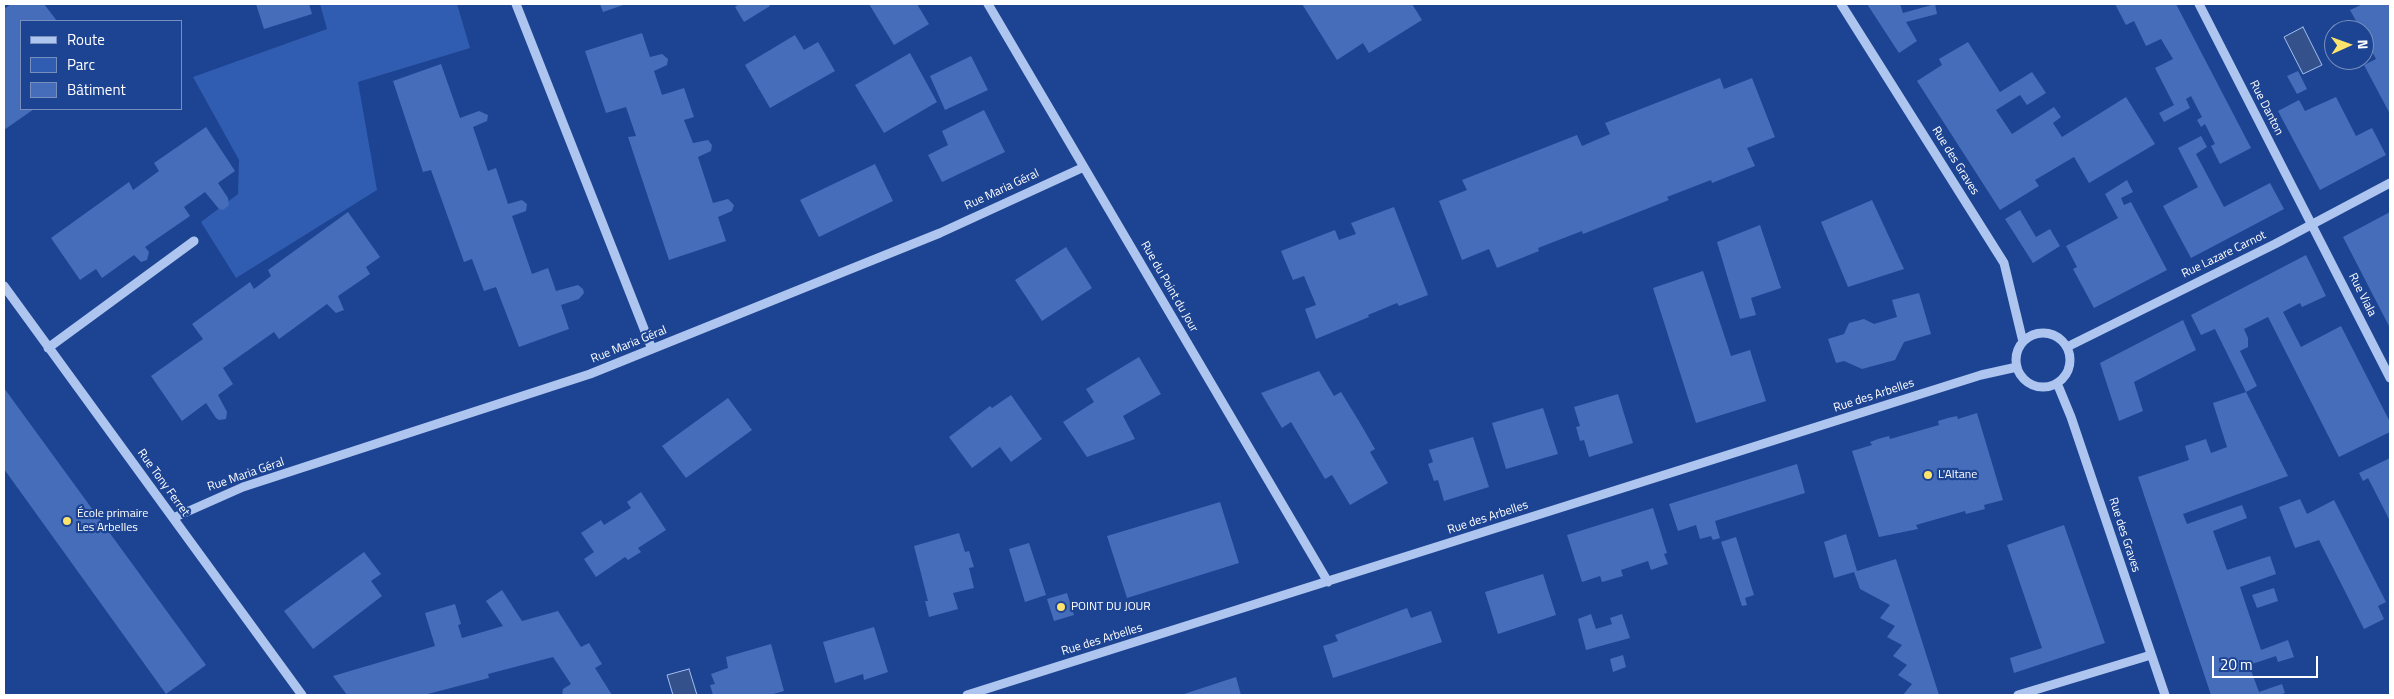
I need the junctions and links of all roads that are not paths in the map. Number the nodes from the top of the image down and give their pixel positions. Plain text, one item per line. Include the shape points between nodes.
1 (516, 4) edge
2 (988, 4) edge
3 (1841, 4) edge
4 (2199, 4) edge
5 (1084, 167) junction
6 (2390, 183) edge
7 (2311, 224) junction
8 (194, 241) dead end
9 (4, 286) edge
10 (2023, 342) junction
11 (2067, 347) junction
12 (48, 348) junction
13 (652, 349) junction
14 (2017, 367) junction
15 (2390, 378) edge
16 (2057, 384) junction
17 (173, 518) junction
18 (1328, 582) junction
19 (2151, 655) junction
20 (302, 695) edge
21 (967, 695) edge
22 (2018, 695) edge
23 (2165, 695) edge

1 - 13 street
2 - 5 street, Rue du Point du Jour
3 - 10 street, Rue des Graves via 2004,263
4 - 7 street, Rue Danton
5 - 13 street, Rue Maria Géral via 940,233
5 - 18 street, Rue du Point du Jour
6 - 7 street, Rue Lazare Carnot
7 - 11 street, Rue Lazare Carnot
7 - 15 street, Rue Viala
8 - 12 street
9 - 12 street, Rue Tony Ferret
10 - 11 street via 2038,333 2047,333 2062,340
10 - 14 street via 2016,358
11 - 16 street via 2070,355 2068,371
12 - 17 street, Rue Tony Ferret
13 - 17 street, Rue Maria Géral via 590,374 244,487
14 - 16 street via 2033,385
14 - 18 street, Rue des Arbelles via 1981,375
16 - 19 street, Rue des Graves
17 - 20 street, Rue Tony Ferret
18 - 21 street, Rue des Arbelles
19 - 22 street
19 - 23 street, Rue des Graves

